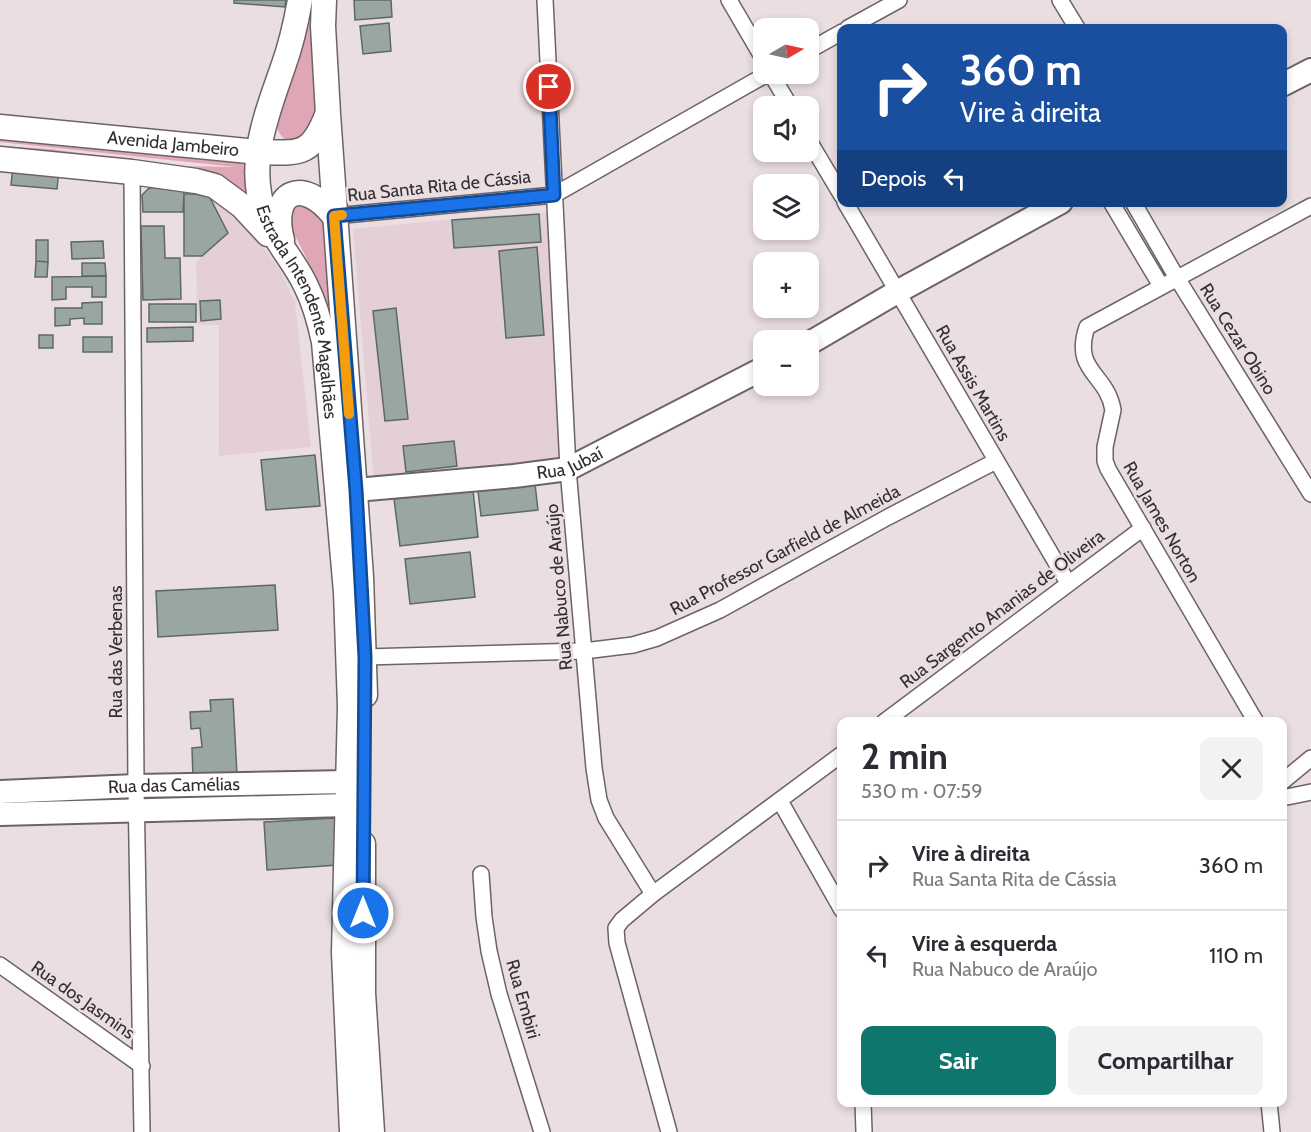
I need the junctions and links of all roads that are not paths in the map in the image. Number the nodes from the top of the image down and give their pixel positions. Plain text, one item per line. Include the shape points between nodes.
1 (300, 0) edge
2 (324, 0) edge
3 (545, 0) edge
4 (729, 0) edge
5 (899, 0) edge
6 (1060, 0) edge
7 (855, 24) edge
8 (1075, 24) edge
9 (837, 35) edge
10 (753, 41) edge
11 (819, 45) edge
12 (1311, 70) edge
13 (1287, 82) edge
14 (753, 83) edge
15 (328, 114) junction
16 (0, 128) edge
17 (258, 152) junction
18 (819, 157) edge
19 (0, 159) edge
20 (132, 172) junction
21 (837, 188) edge
22 (554, 195) junction
23 (1311, 206) edge
24 (848, 207) edge
25 (1052, 207) edge
26 (1114, 207) edge
27 (1136, 207) edge
28 (334, 216) junction
29 (286, 254) junction
30 (1177, 278) junction
31 (1161, 286) junction
32 (897, 292) junction
33 (819, 338) edge
34 (753, 374) edge
35 (996, 461) junction
36 (567, 469) junction
37 (356, 490) junction
38 (1311, 494) edge
39 (1143, 528) junction
40 (1068, 583) junction
41 (584, 651) junction
42 (365, 657) junction
43 (891, 717) edge
44 (1253, 717) edge
45 (837, 758) edge
46 (1310, 762) edge
47 (1287, 777) edge
48 (136, 786) junction
49 (0, 792) edge
50 (1311, 792) edge
51 (348, 794) junction
52 (1287, 797) edge
53 (780, 801) junction
54 (137, 809) junction
55 (0, 814) edge
56 (481, 874) dead end
57 (653, 894) junction
58 (837, 901) edge
59 (0, 965) edge
60 (142, 1066) junction
61 (864, 1107) edge
62 (1270, 1107) edge
63 (142, 1132) edge
64 (352, 1132) edge
65 (372, 1132) edge
66 (542, 1132) edge
67 (669, 1132) edge
68 (864, 1132) edge
69 (1272, 1132) edge

1 - 17 main road, Estrada Intendente Magalhães via 290,44 262,126
2 - 15 main road, Estrada Intendente Magalhães
3 - 22 street, Rua Nabuco de Araújo
4 - 10 street
5 - 7 street
6 - 8 street
9 - 11 street
12 - 13 street
14 - 22 street, Rua Santa Rita de Cássia
15 - 17 main road, Avenida Jambeiro via 317,139 308,147 291,153
15 - 28 main road, Estrada Intendente Magalhães
16 - 17 main road, Avenida Jambeiro
17 - 29 main road, Estrada Intendente Magalhães via 260,198
18 - 21 street
19 - 20 main road, Avenida Jambeiro
20 - 29 main road, Avenida Jambeiro via 215,186 242,206
20 - 48 street, Rua das Verbenas
22 - 28 street, Rua Santa Rita de Cássia
22 - 36 street, Rua Nabuco de Araújo
23 - 30 street, Rua James Norton
24 - 32 street, Rua Assis Martins
25 - 32 street
26 - 31 street
27 - 30 street, Rua Cezar Obino
28 - 29 main road via 316,197 306,193 287,198 280,207 278,220
28 - 37 main road, Estrada Intendente Magalhães
29 - 51 main road, Estrada Intendente Magalhães via 306,284 324,342 346,592
30 - 31 street, Rua James Norton
30 - 38 street, Rua Cezar Obino
31 - 39 street, Rua James Norton via 1088,327 1082,344 1084,358 1113,411 1105,461
32 - 33 street
32 - 35 street, Rua Assis Martins
34 - 36 street, Rua Jubaí
35 - 40 street, Rua Assis Martins
35 - 41 street, Rua Professor Garfield de Almeida via 720,610 633,645
36 - 37 street, Rua Jubaí
36 - 41 street, Rua Nabuco de Araújo
37 - 42 main road, Estrada Intendente Magalhães
39 - 40 street, Rua Sargento Ananias de Oliveira
39 - 44 street, Rua James Norton
40 - 43 street, Rua Sargento Ananias de Oliveira
41 - 42 street, Rua Professor Garfield de Almeida
41 - 57 street, Rua Nabuco de Araújo via 599,800 616,837
42 - 65 main road, Estrada Intendente Magalhães via 363,993
45 - 53 street
46 - 47 street
48 - 49 street, Rua das Camélias
48 - 51 street, Rua das Camélias
48 - 54 street, Rua das Verbenas
50 - 52 street
51 - 54 street, Rua das Camélias
51 - 64 main road, Estrada Intendente Magalhães via 344,953
53 - 57 street
53 - 58 street
54 - 55 street, Rua das Camélias
54 - 60 street, Rua das Verbenas
56 - 66 street, Rua Embiri via 489,951 499,994
57 - 67 street via 622,920 616,928 616,938
59 - 60 street, Rua dos Jasmins
60 - 63 street, Rua das Verbenas
61 - 68 street
62 - 69 street

